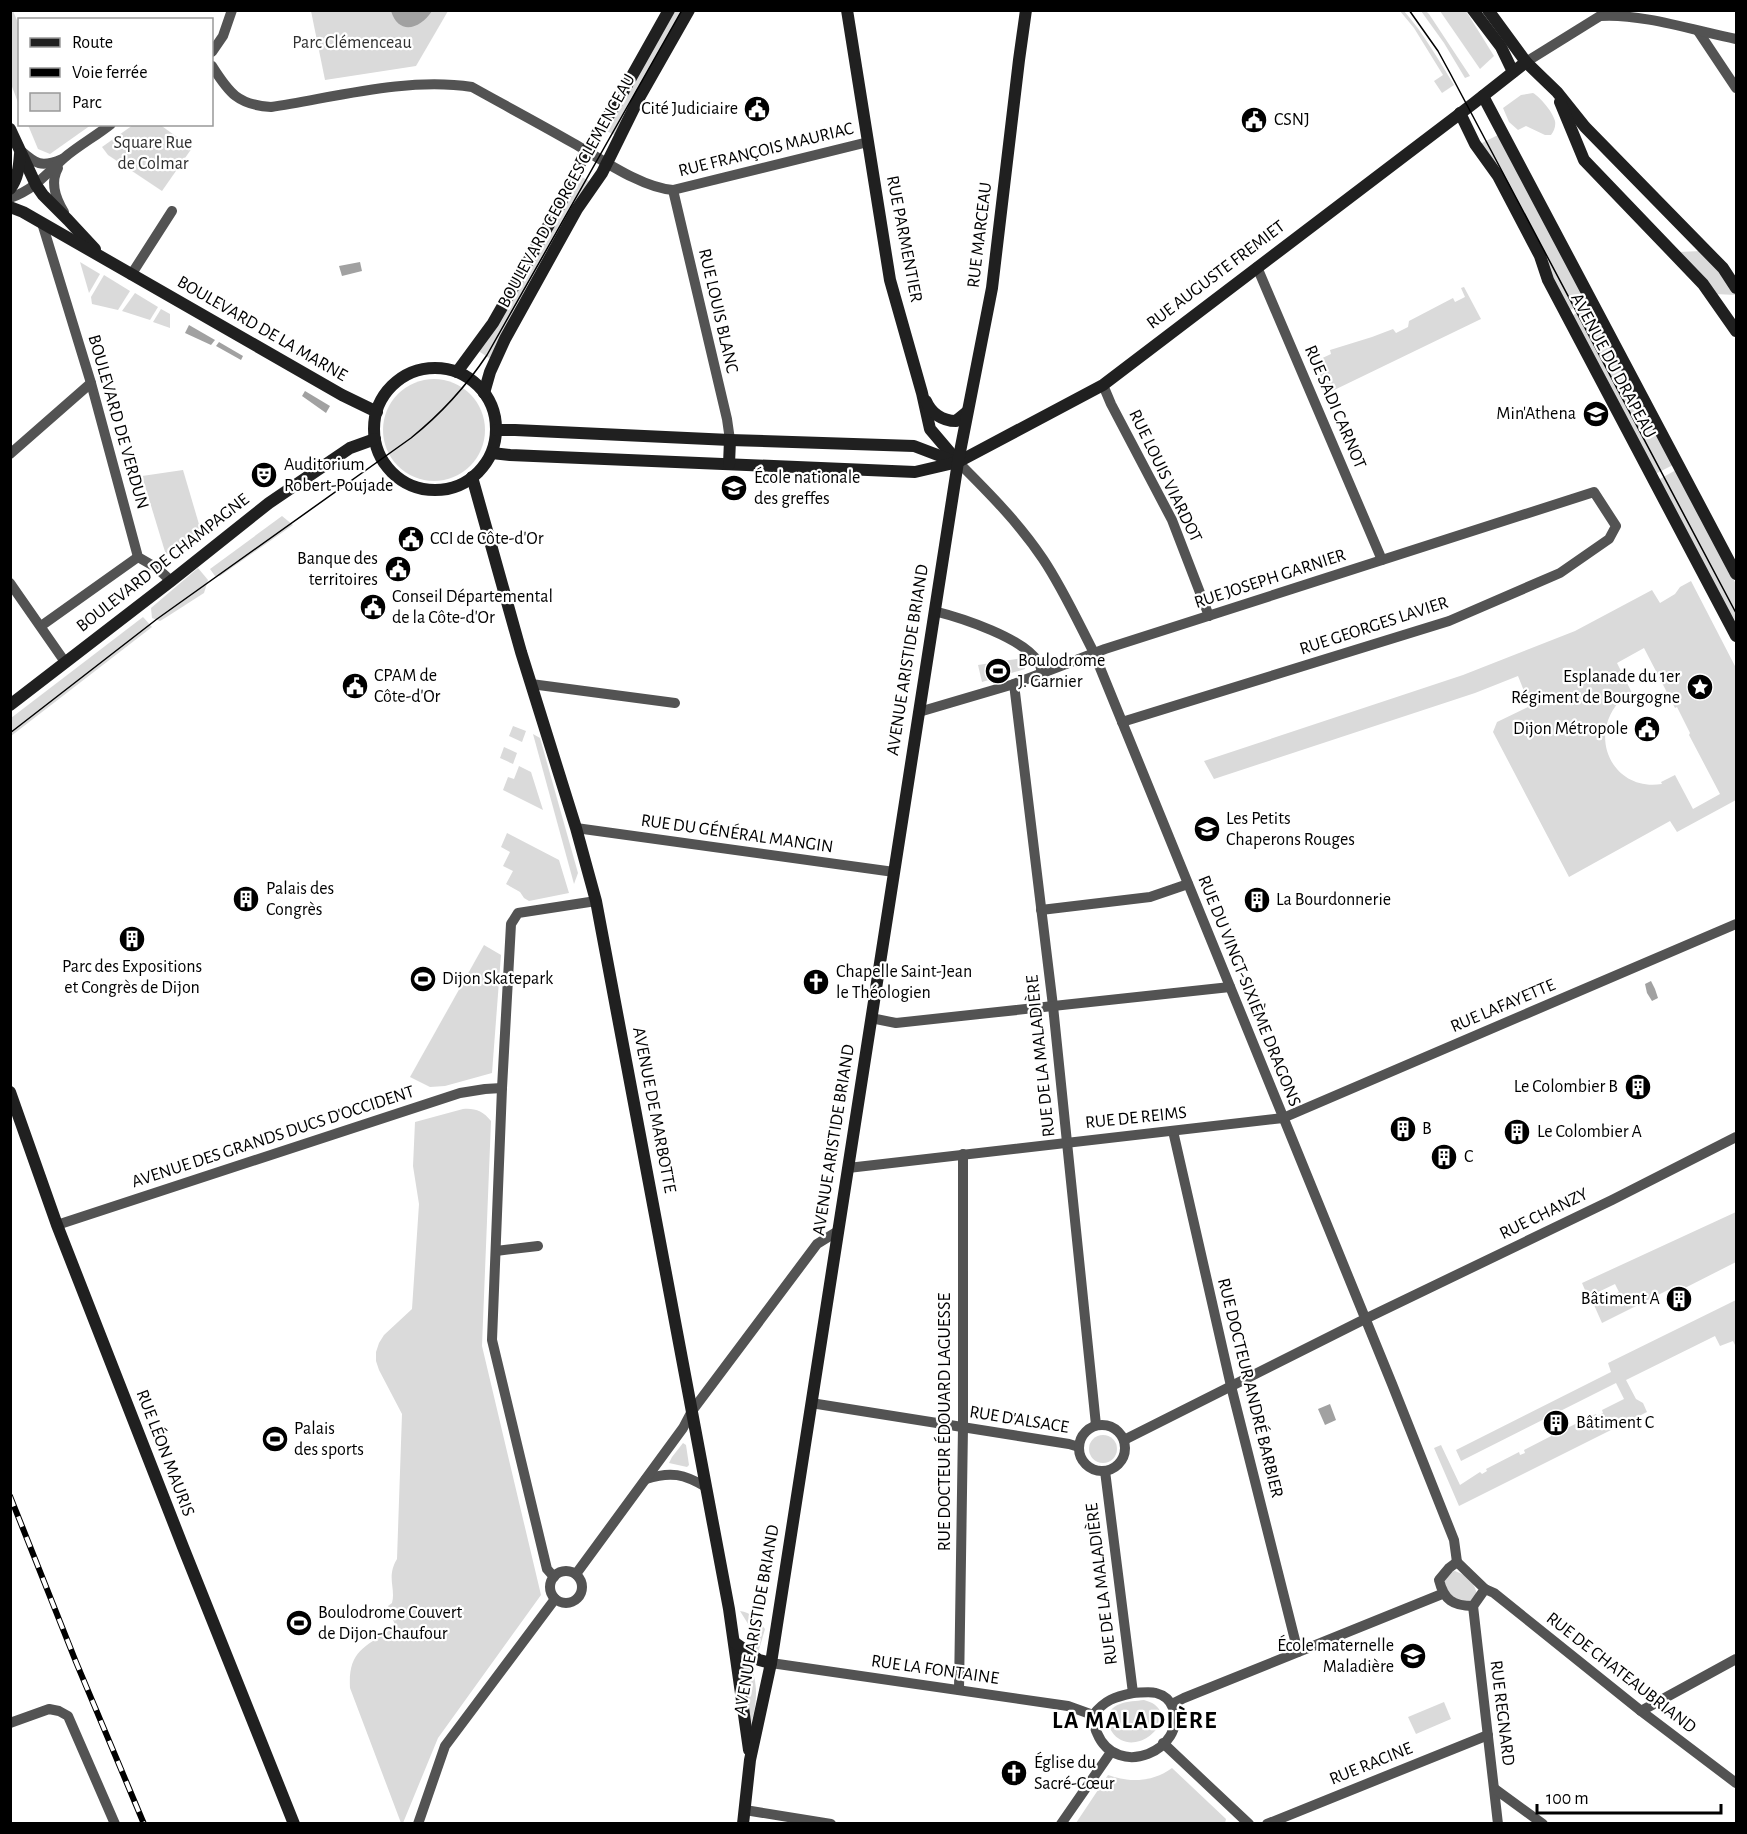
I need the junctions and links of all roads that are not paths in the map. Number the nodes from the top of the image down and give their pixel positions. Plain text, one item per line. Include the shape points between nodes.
1 (232, 10) edge
2 (669, 10) edge
3 (689, 10) edge
4 (847, 10) edge
5 (1026, 10) edge
6 (1473, 10) edge
7 (1488, 10) edge
8 (1644, 15) edge
9 (1698, 31) junction
10 (1737, 39) edge
11 (215, 48) edge
12 (1526, 62) junction
13 (213, 68) edge
14 (1513, 72) junction
15 (1737, 88) edge
16 (1557, 92) junction
17 (1483, 96) junction
18 (1460, 113) junction
19 (108, 126) edge
20 (10, 129) edge
21 (868, 142) junction
22 (20, 150) junction
23 (586, 151) junction
24 (65, 158) junction
25 (607, 162) junction
26 (36, 185) junction
27 (10, 189) edge
28 (673, 190) junction
29 (10, 198) edge
30 (10, 207) edge
31 (171, 211) dead end
32 (68, 220) junction
33 (42, 223) junction
34 (70, 240) junction
35 (53, 256) junction
36 (103, 258) junction
37 (1257, 267) junction
38 (131, 275) junction
39 (1737, 288) edge
40 (1737, 332) edge
41 (457, 372) junction
42 (91, 382) junction
43 (1103, 385) junction
44 (484, 393) junction
45 (922, 393) junction
46 (377, 412) junction
47 (967, 412) junction
48 (496, 430) junction
49 (375, 439) junction
50 (730, 440) junction
51 (492, 453) junction
52 (10, 454) edge
53 (957, 462) junction
54 (729, 464) junction
55 (472, 477) junction
56 (1616, 526) joint
57 (138, 557) junction
58 (1382, 560) junction
59 (1737, 574) edge
60 (171, 581) junction
61 (10, 582) edge
62 (934, 611) junction
63 (1209, 616) junction
64 (41, 626) junction
65 (1737, 636) edge
66 (1094, 653) junction
67 (65, 662) junction
68 (1042, 672) junction
69 (531, 684) junction
70 (1014, 684) junction
71 (675, 703) dead end
72 (10, 705) edge
73 (919, 712) junction
74 (1122, 722) junction
75 (576, 828) junction
76 (894, 872) junction
77 (1188, 884) junction
78 (596, 901) junction
79 (1041, 910) junction
80 (1737, 924) edge
81 (1230, 987) junction
82 (1053, 1006) junction
83 (871, 1018) junction
84 (502, 1088) junction
85 (10, 1092) edge
86 (1283, 1119) junction
87 (1173, 1131) junction
88 (1737, 1137) edge
89 (1068, 1142) junction
90 (963, 1154) junction
91 (848, 1168) junction
92 (57, 1225) junction
93 (838, 1231) junction
94 (538, 1246) dead end
95 (496, 1251) junction
96 (1365, 1319) junction
97 (1231, 1386) junction
98 (811, 1402) junction
99 (692, 1411) junction
100 (1096, 1425) junction
101 (963, 1427) junction
102 (1124, 1440) junction
103 (1079, 1447) junction
104 (1106, 1471) junction
105 (646, 1479) junction
106 (706, 1487) junction
107 (1457, 1562) junction
108 (576, 1574) junction
109 (554, 1577) junction
110 (1485, 1588) junction
111 (1442, 1594) junction
112 (555, 1599) junction
113 (1473, 1606) junction
114 (734, 1642) junction
115 (1298, 1652) junction
116 (1737, 1659) edge
117 (771, 1662) junction
118 (959, 1690) junction
119 (1133, 1693) junction
120 (1172, 1704) junction
121 (1641, 1711) junction
122 (1093, 1715) junction
123 (10, 1723) edge
124 (1488, 1735) junction
125 (1163, 1743) junction
126 (1111, 1752) junction
127 (750, 1760) junction
128 (1737, 1784) edge
129 (1495, 1789) junction
130 (745, 1810) junction
131 (115, 1824) edge
132 (294, 1824) edge
133 (417, 1824) edge
134 (742, 1824) edge
135 (831, 1824) edge
136 (1061, 1824) edge
137 (1249, 1824) edge
138 (1267, 1824) edge
139 (1498, 1824) edge
140 (1543, 1824) edge

1 - 11 street
2 - 23 main road, BOULEVARD GEORGES CLEMENCEAU
3 - 25 main road, BOULEVARD GEORGES CLEMENCEAU
4 - 21 main road, RUE PARMENTIER
5 - 47 main road, RUE MARCEAU via 992,288
6 - 14 main road via 1501,47
7 - 12 main road
8 - 9 street
8 - 12 street via 1600,16
9 - 10 street
9 - 15 street
12 - 14 main road, RUE AUGUSTE FREMIET
12 - 16 main road
13 - 23 street, RUE FRANÇOIS MAURIAC via 236,97 271,108 408,85 472,87
14 - 17 main road, RUE AUGUSTE FREMIET
16 - 39 main road
16 - 40 main road via 1584,160 1703,284
17 - 18 main road, RUE AUGUSTE FREMIET
17 - 59 main road, AVENUE DU DRAPEAU
18 - 37 main road, RUE AUGUSTE FREMIET
18 - 65 main road, AVENUE DU DRAPEAU via 1475,144 1502,183 1540,256 1548,280
19 - 24 street
20 - 22 main road, BOULEVARD DE LA MARNE
21 - 28 street, RUE FRANÇOIS MAURIAC
21 - 45 main road, RUE PARMENTIER via 890,280
22 - 24 street via 42,165
22 - 26 main road, BOULEVARD DE LA MARNE
22 - 27 main road via 20,166
23 - 25 street, RUE FRANÇOIS MAURIAC
23 - 41 main road, BOULEVARD GEORGES CLEMENCEAU via 493,323
24 - 26 street
24 - 32 street, BOULEVARD DE LA MARNE via 54,182
25 - 28 street, RUE FRANÇOIS MAURIAC via 653,186
25 - 44 main road, BOULEVARD GEORGES CLEMENCEAU via 505,339
26 - 29 street
26 - 32 main road, BOULEVARD DE LA MARNE
28 - 50 street, RUE LOUIS BLANC
30 - 33 main road, BOULEVARD DE LA MARNE
31 - 38 street
32 - 36 main road, BOULEVARD DE LA MARNE
33 - 34 main road, BOULEVARD DE LA MARNE
33 - 35 street, BOULEVARD DE VERDUN
34 - 35 street via 56,247
34 - 36 main road, BOULEVARD DE LA MARNE
35 - 42 street, BOULEVARD DE VERDUN
36 - 38 main road, BOULEVARD DE LA MARNE
37 - 43 main road, RUE AUGUSTE FREMIET
37 - 58 street, RUE SADI CARNOT
38 - 46 main road, BOULEVARD DE LA MARNE
41 - 44 main road via 471,379
41 - 46 main road via 427,369 408,375 385,394
42 - 52 street
42 - 57 street, BOULEVARD DE VERDUN
43 - 53 main road, RUE AUGUSTE FREMIET
43 - 63 street, RUE LOUIS VIARDOT via 1172,520
44 - 48 main road via 492,406
45 - 47 main road via 929,407 943,419 956,421
45 - 53 main road, RUE PARMENTIER via 930,429
46 - 49 main road
47 - 53 main road, RUE MARCEAU
48 - 50 main road
48 - 51 main road
49 - 55 main road via 388,468 417,487 440,490
49 - 60 main road, BOULEVARD DE CHAMPAGNE via 350,448 269,502
50 - 53 main road via 914,446
50 - 54 main road
51 - 54 main road
51 - 55 main road
53 - 54 main road via 915,472
53 - 62 main road, AVENUE ARISTIDE BRIAND
53 - 66 street, RUE DU VINGT-SIXIÈME DRAGONS via 988,492 1042,558
55 - 69 main road, AVENUE DE MARBOTTE
56 - 58 street, RUE JOSEPH GARNIER via 1594,492
56 - 74 street, RUE GEORGES LAVIER via 1609,539 1560,573 1449,621
57 - 60 street
57 - 64 street, BOULEVARD DE CHAMPAGNE
58 - 63 street, RUE JOSEPH GARNIER
60 - 67 main road, BOULEVARD DE CHAMPAGNE
61 - 64 street
62 - 68 street via 991,630 1023,647 1039,663
62 - 73 main road, AVENUE ARISTIDE BRIAND
63 - 66 street, RUE JOSEPH GARNIER
64 - 67 street
66 - 68 street, RUE JOSEPH GARNIER
66 - 74 street, RUE DU VINGT-SIXIÈME DRAGONS
67 - 72 main road, BOULEVARD DE CHAMPAGNE
68 - 70 street, RUE JOSEPH GARNIER
69 - 71 street
69 - 75 main road, AVENUE DE MARBOTTE
70 - 73 street, RUE JOSEPH GARNIER
70 - 79 street, RUE DE LA MALADIÈRE
73 - 76 main road, AVENUE ARISTIDE BRIAND
74 - 77 street, RUE DU VINGT-SIXIÈME DRAGONS
75 - 76 street, RUE DU GÉNÉRAL MANGIN
75 - 78 main road, AVENUE DE MARBOTTE
76 - 83 main road, AVENUE ARISTIDE BRIAND
77 - 79 street via 1150,897
77 - 81 street, RUE DU VINGT-SIXIÈME DRAGONS
78 - 84 street via 518,913 511,924
78 - 99 main road, AVENUE DE MARBOTTE
79 - 82 street, RUE DE LA MALADIÈRE
80 - 86 street, RUE LAFAYETTE
81 - 82 street
81 - 86 street, RUE DU VINGT-SIXIÈME DRAGONS
82 - 83 street via 896,1023
82 - 89 street, RUE DE LA MALADIÈRE
83 - 91 main road, AVENUE ARISTIDE BRIAND
84 - 92 street, AVENUE DES GRANDS DUCS D'OCCIDENT via 460,1094
84 - 95 street
85 - 92 main road, RUE LÉON MAURIS
86 - 87 street, RUE DE REIMS
86 - 96 street, RUE DU VINGT-SIXIÈME DRAGONS
87 - 89 street, RUE DE REIMS
87 - 97 street, RUE DOCTEUR ANDRÉ BARBIER
88 - 96 street, RUE CHANZY
89 - 90 street, RUE DE REIMS
89 - 100 street, RUE DE LA MALADIÈRE
90 - 91 street, RUE DE REIMS
90 - 101 street, RUE DOCTEUR ÉDOUARD LAGUESSE
91 - 93 main road, AVENUE ARISTIDE BRIAND
92 - 132 main road, RUE LÉON MAURIS
93 - 98 main road, AVENUE ARISTIDE BRIAND
93 - 99 street via 817,1244
94 - 95 street
95 - 109 street via 492,1340 547,1569
96 - 97 street
96 - 107 street, RUE DU VINGT-SIXIÈME DRAGONS via 1454,1540
97 - 102 street
97 - 115 street, RUE DOCTEUR ANDRÉ BARBIER
98 - 101 street, RUE D'ALSACE
98 - 117 main road, AVENUE ARISTIDE BRIAND
99 - 105 street
99 - 106 main road, AVENUE DE MARBOTTE
100 - 102 street via 1112,1426
100 - 103 street via 1084,1433
101 - 103 street, RUE D'ALSACE
101 - 118 street, RUE DOCTEUR ÉDOUARD LAGUESSE
102 - 104 street via 1124,1458
103 - 104 street via 1088,1466
104 - 119 street, RUE DE LA MALADIÈRE
105 - 106 street via 676,1474
105 - 108 street
106 - 114 main road, AVENUE DE MARBOTTE
107 - 110 street
107 - 111 street via 1439,1580
108 - 109 street via 562,1571
108 - 112 street via 583,1583 579,1598 570,1604
109 - 112 street via 550,1590
110 - 113 street
110 - 121 street, RUE DE CHATEAUBRIAND
111 - 113 street via 1458,1606
111 - 115 street
112 - 133 street via 445,1746
113 - 124 street, RUE REGNARD
114 - 117 main road via 759,1660
114 - 127 main road, AVENUE DE MARBOTTE
115 - 120 street
116 - 121 street
117 - 118 street, RUE LA FONTAINE
117 - 127 main road, AVENUE ARISTIDE BRIAND
118 - 122 street, RUE LA FONTAINE via 1068,1706
119 - 120 street via 1155,1693
119 - 122 street via 1102,1704
120 - 125 street via 1174,1725
121 - 128 street, RUE DE CHATEAUBRIAND
122 - 126 street via 1096,1732
123 - 131 street via 49,1709 68,1716
124 - 129 street, RUE REGNARD
124 - 138 street, RUE RACINE
125 - 126 street via 1154,1752 1139,1757 1125,1758
125 - 137 street
126 - 136 street
127 - 130 main road, AVENUE ARISTIDE BRIAND
129 - 139 street, RUE REGNARD
129 - 140 street
130 - 134 main road, AVENUE ARISTIDE BRIAND
130 - 135 street

